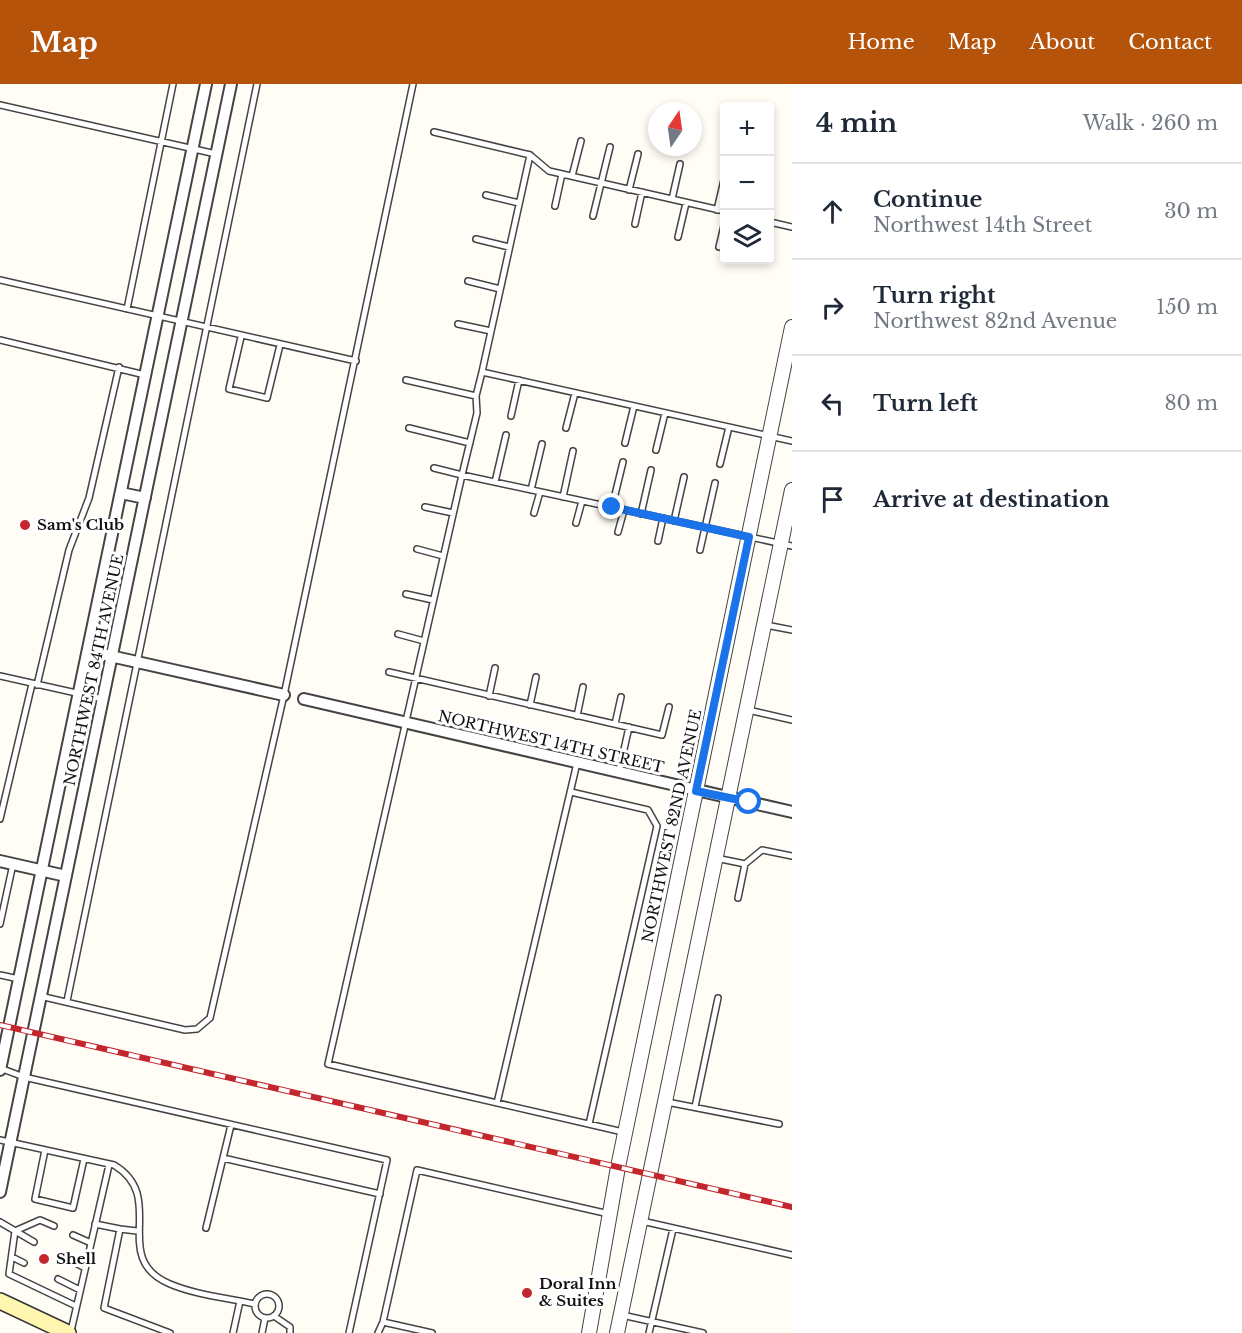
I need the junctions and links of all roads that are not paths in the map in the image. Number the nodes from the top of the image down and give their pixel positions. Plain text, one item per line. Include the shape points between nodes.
1 (173, 84) edge
2 (206, 84) edge
3 (231, 84) edge
4 (257, 84) edge
5 (413, 84) edge
6 (0, 105) edge
7 (434, 132) dead end
8 (160, 141) junction
9 (581, 141) dead end
10 (610, 147) dead end
11 (192, 149) junction
12 (216, 154) junction
13 (638, 154) dead end
14 (530, 155) junction
15 (680, 164) dead end
16 (562, 174) junction
17 (573, 177) junction
18 (601, 183) junction
19 (629, 189) junction
20 (642, 192) junction
21 (486, 195) dead end
22 (720, 197) edge
23 (672, 199) junction
24 (686, 202) junction
25 (519, 203) junction
26 (555, 206) dead end
27 (717, 210) junction
28 (720, 210) edge
29 (593, 216) dead end
30 (774, 223) edge
31 (635, 224) dead end
32 (792, 227) edge
33 (678, 237) dead end
34 (476, 239) dead end
35 (720, 243) edge
36 (509, 247) junction
37 (719, 247) dead end
38 (0, 280) edge
39 (468, 281) dead end
40 (500, 289) junction
41 (126, 309) junction
42 (158, 316) junction
43 (181, 323) junction
44 (458, 324) dead end
45 (792, 327) edge
46 (207, 329) junction
47 (491, 331) junction
48 (241, 337) junction
49 (0, 340) edge
50 (280, 345) junction
51 (356, 361) junction
52 (119, 367) junction
53 (482, 372) junction
54 (145, 375) junction
55 (406, 380) dead end
56 (519, 380) junction
57 (575, 393) junction
58 (476, 396) junction
59 (634, 406) junction
60 (665, 413) junction
61 (511, 416) dead end
62 (729, 427) junction
63 (410, 428) dead end
64 (566, 428) dead end
65 (506, 435) dead end
66 (770, 436) junction
67 (792, 441) edge
68 (470, 442) junction
69 (625, 443) dead end
70 (542, 444) dead end
71 (656, 450) dead end
72 (573, 451) dead end
73 (622, 462) dead end
74 (720, 464) dead end
75 (434, 468) dead end
76 (651, 470) dead end
77 (462, 475) junction
78 (684, 477) dead end
79 (495, 482) junction
80 (715, 483) dead end
81 (531, 490) junction
82 (792, 490) edge
83 (540, 492) junction
84 (121, 493) junction
85 (563, 496) junction
86 (144, 498) junction
87 (582, 501) junction
88 (425, 507) dead end
89 (612, 507) junction
90 (624, 510) junction
91 (453, 513) junction
92 (534, 513) dead end
93 (641, 514) junction
94 (663, 518) junction
95 (674, 521) junction
96 (576, 522) dead end
97 (706, 528) junction
98 (618, 532) dead end
99 (749, 537) junction
100 (658, 542) dead end
101 (786, 545) edge
102 (417, 549) dead end
103 (700, 550) dead end
104 (443, 556) junction
105 (406, 594) dead end
106 (434, 600) junction
107 (764, 624) junction
108 (792, 630) edge
109 (398, 634) dead end
110 (424, 641) junction
111 (88, 651) junction
112 (112, 657) junction
113 (138, 662) junction
114 (495, 668) dead end
115 (389, 672) dead end
116 (0, 676) edge
117 (536, 677) dead end
118 (416, 679) junction
119 (34, 685) junction
120 (583, 687) dead end
121 (79, 694) junction
122 (284, 695) junction
123 (489, 696) junction
124 (621, 697) dead end
125 (103, 699) junction
126 (304, 699) dead end
127 (530, 705) junction
128 (669, 707) dead end
129 (746, 710) junction
130 (578, 716) junction
131 (792, 720) edge
132 (406, 724) junction
133 (615, 724) junction
134 (629, 727) junction
135 (577, 763) junction
136 (618, 773) junction
137 (696, 791) junction
138 (571, 792) junction
139 (728, 798) junction
140 (792, 812) edge
141 (0, 819) edge
142 (792, 856) edge
143 (716, 858) junction
144 (0, 861) edge
145 (13, 864) junction
146 (745, 864) junction
147 (43, 870) junction
148 (66, 876) junction
149 (738, 898) dead end
150 (0, 924) edge
151 (0, 975) edge
152 (19, 979) junction
153 (40, 996) junction
154 (718, 998) dead end
155 (67, 1001) junction
156 (0, 1069) edge
157 (24, 1077) junction
158 (665, 1102) junction
159 (498, 1103) junction
160 (695, 1107) junction
161 (589, 1124) junction
162 (779, 1124) dead end
163 (231, 1125) junction
164 (625, 1132) junction
165 (5, 1142) edge
166 (45, 1150) junction
167 (223, 1158) junction
168 (84, 1160) junction
169 (109, 1164) junction
170 (0, 1192) edge
171 (380, 1194) junction
172 (609, 1214) junction
173 (640, 1221) junction
174 (0, 1222) edge
175 (95, 1224) junction
176 (54, 1226) dead end
177 (206, 1228) dead end
178 (120, 1229) junction
179 (673, 1229) junction
180 (15, 1231) junction
181 (137, 1231) junction
182 (73, 1235) dead end
183 (34, 1242) dead end
184 (91, 1243) junction
185 (792, 1255) edge
186 (12, 1257) junction
187 (68, 1259) dead end
188 (24, 1263) dead end
189 (85, 1268) junction
190 (58, 1279) dead end
191 (80, 1290) junction
192 (0, 1300) edge
193 (240, 1301) junction
194 (255, 1304) junction
195 (76, 1306) junction
196 (621, 1315) junction
197 (274, 1316) junction
198 (266, 1318) junction
199 (383, 1322) junction
200 (651, 1322) junction
201 (69, 1333) edge
202 (170, 1333) edge
203 (233, 1333) edge
204 (262, 1333) edge
205 (290, 1333) edge
206 (349, 1333) edge
207 (378, 1333) edge
208 (432, 1333) edge
209 (589, 1333) edge
210 (617, 1333) edge
211 (649, 1333) edge
212 (703, 1333) edge

1 - 8 lane
2 - 11 street, NORTHWEST 84TH AVENUE
3 - 12 street, NORTHWEST 84TH AVENUE
4 - 46 lane
5 - 51 lane
6 - 8 lane
7 - 14 lane
8 - 11 lane
8 - 41 lane
9 - 17 lane
10 - 18 lane
11 - 12 lane
11 - 42 street, NORTHWEST 84TH AVENUE
12 - 43 street, NORTHWEST 84TH AVENUE
13 - 19 lane
14 - 16 lane via 549,171
14 - 25 lane
15 - 23 lane
16 - 17 lane
16 - 26 lane
17 - 18 lane
18 - 19 lane
18 - 29 lane
19 - 20 lane
20 - 23 lane
20 - 31 lane
21 - 25 lane
22 - 27 lane
23 - 24 lane
24 - 27 lane
24 - 33 lane
25 - 36 lane
27 - 28 lane
30 - 32 lane
34 - 36 lane
35 - 37 lane
36 - 40 lane
38 - 41 lane
39 - 40 lane
40 - 47 lane
41 - 42 lane
42 - 43 lane
42 - 54 street, NORTHWEST 84TH AVENUE
43 - 46 lane
43 - 86 street, NORTHWEST 84TH AVENUE
44 - 47 lane
45 - 66 street, NORTHWEST 82ND AVENUE
46 - 48 lane
46 - 113 lane
47 - 53 lane
48 - 50 lane
48 - 50 lane via 229,389 267,398
49 - 52 lane
50 - 51 lane
51 - 122 lane
52 - 54 lane
52 - 119 lane via 89,498 69,550
53 - 56 lane
53 - 58 lane
54 - 84 street, NORTHWEST 84TH AVENUE
55 - 58 lane
56 - 57 lane
56 - 61 lane
57 - 59 lane
57 - 64 lane
58 - 68 lane via 477,413
59 - 60 lane
59 - 69 lane
60 - 62 lane
60 - 71 lane
62 - 66 lane
62 - 74 lane
63 - 68 lane
65 - 79 lane
66 - 67 lane
66 - 99 street, NORTHWEST 82ND AVENUE
68 - 77 lane
70 - 81 lane
72 - 85 lane
73 - 89 lane
75 - 77 lane
76 - 93 lane
77 - 79 lane
77 - 91 lane
78 - 95 lane
79 - 81 lane
80 - 97 lane
81 - 83 lane
82 - 101 street
83 - 85 lane
83 - 92 lane
84 - 86 street
84 - 111 street, NORTHWEST 84TH AVENUE
85 - 87 lane
86 - 112 street, NORTHWEST 84TH AVENUE
87 - 89 lane
87 - 96 lane
88 - 91 lane
89 - 90 lane
90 - 93 lane
90 - 98 lane
91 - 104 lane
93 - 94 lane
94 - 95 lane
94 - 100 lane
95 - 97 lane
97 - 99 lane
97 - 103 lane
99 - 101 lane
99 - 137 street, NORTHWEST 82ND AVENUE
101 - 107 street
102 - 104 lane
104 - 106 lane
105 - 106 lane
106 - 110 lane
107 - 108 lane
107 - 129 street
109 - 110 lane
110 - 118 lane
111 - 112 street
111 - 121 street, NORTHWEST 84TH AVENUE
112 - 113 street
112 - 125 street, NORTHWEST 84TH AVENUE
113 - 122 street
113 - 155 lane
114 - 123 lane
115 - 118 lane
116 - 119 lane
117 - 127 lane
118 - 123 lane
118 - 132 lane
119 - 121 lane
119 - 141 lane
120 - 130 lane
121 - 125 lane
121 - 147 street, NORTHWEST 84TH AVENUE
122 - 155 lane via 208,1022 185,1030
123 - 127 lane
124 - 133 lane
125 - 148 street, NORTHWEST 84TH AVENUE
126 - 132 street, NORTHWEST 14TH STREET
127 - 130 lane
128 - 134 lane via 662,735
129 - 131 lane
129 - 139 street
130 - 133 lane
132 - 135 street, NORTHWEST 14TH STREET
132 - 159 lane via 328,1064
133 - 134 lane
134 - 136 lane
135 - 136 street, NORTHWEST 14TH STREET
135 - 138 lane
136 - 137 street, NORTHWEST 14TH STREET
137 - 139 street, NORTHWEST 14TH STREET
137 - 164 street, NORTHWEST 82ND AVENUE
138 - 159 lane
138 - 161 lane via 648,810 657,825
139 - 140 street, NORTHWEST 14TH STREET
139 - 143 street
142 - 146 lane via 762,850
143 - 146 lane
143 - 158 street
144 - 145 street
145 - 147 street
145 - 150 lane
146 - 149 lane
147 - 148 street
147 - 152 street, NORTHWEST 84TH AVENUE
148 - 153 street, NORTHWEST 84TH AVENUE
151 - 152 lane
152 - 156 street, NORTHWEST 84TH AVENUE
153 - 155 lane
153 - 157 street, NORTHWEST 84TH AVENUE
154 - 160 lane
156 - 157 lane
157 - 163 lane
157 - 165 street, NORTHWEST 84TH AVENUE
158 - 160 lane
158 - 173 street
159 - 161 lane
160 - 162 lane
161 - 164 lane
163 - 167 lane
163 - 171 lane via 387,1160
164 - 172 street, NORTHWEST 82ND AVENUE
165 - 166 lane
165 - 170 street, NORTHWEST 84TH AVENUE
166 - 168 lane
166 - 168 lane via 35,1199 73,1208
167 - 171 lane
167 - 177 lane
168 - 169 lane
169 - 175 lane
169 - 181 lane via 125,1172 134,1183 139,1196
171 - 206 lane
172 - 199 lane via 417,1170
172 - 209 street, NORTHWEST 82ND AVENUE
173 - 179 lane
173 - 196 street
174 - 180 lane
175 - 178 lane
175 - 184 lane
176 - 180 lane via 40,1220
178 - 181 lane
178 - 202 lane via 104,1308
179 - 185 lane
179 - 200 lane
180 - 183 lane
180 - 186 lane
181 - 193 lane via 145,1263 155,1275 169,1284
182 - 184 lane
184 - 189 lane
186 - 188 lane
186 - 195 lane via 9,1274
187 - 189 lane
189 - 191 lane
190 - 191 lane
191 - 195 lane
192 - 201 main road
193 - 194 lane
193 - 203 lane
194 - 197 lane via 264,1294 273,1296 279,1308
194 - 198 lane via 258,1313
195 - 201 lane
196 - 200 lane
196 - 210 street
197 - 198 lane
197 - 205 lane via 290,1327
198 - 204 lane
199 - 207 lane
199 - 208 lane
200 - 211 lane
200 - 212 lane

